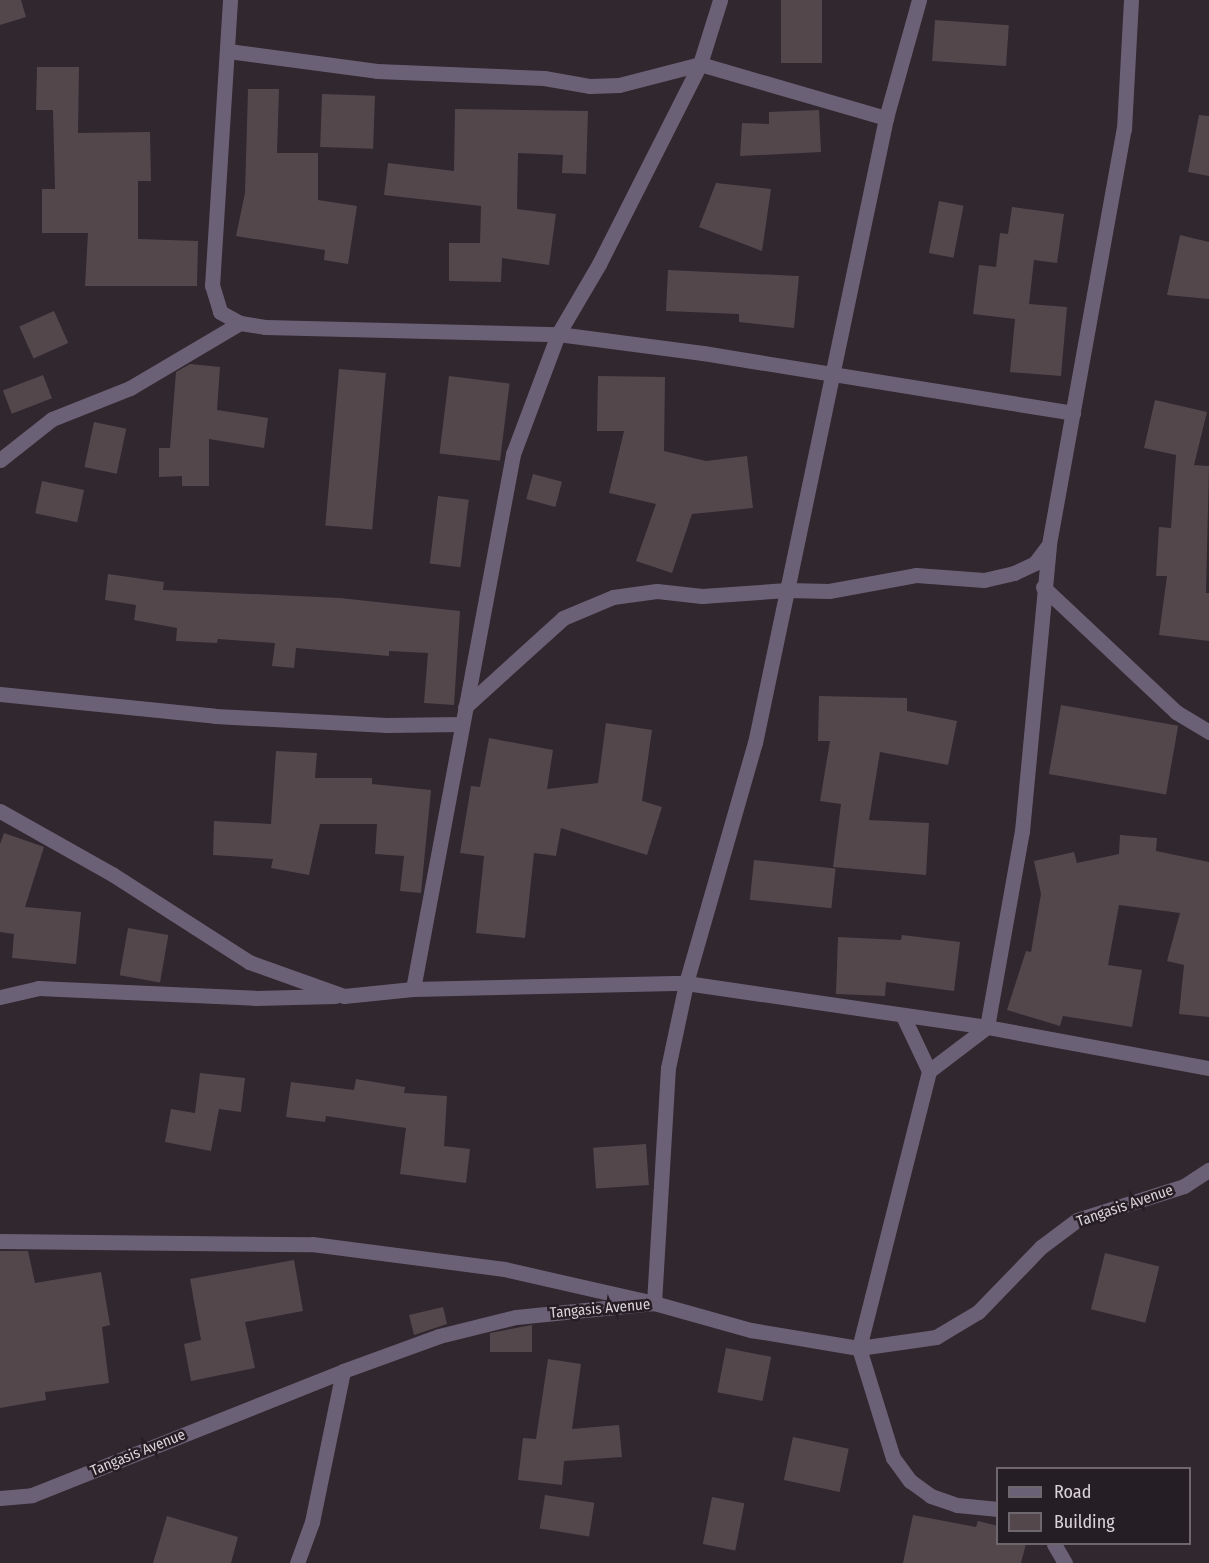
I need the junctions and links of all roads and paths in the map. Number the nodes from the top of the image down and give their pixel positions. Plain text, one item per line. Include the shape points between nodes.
1 (230, 0) edge
2 (720, 0) edge
3 (919, 0) edge
4 (1131, 0) edge
5 (228, 51) junction
6 (700, 64) junction
7 (886, 118) junction
8 (240, 323) junction
9 (558, 334) junction
10 (834, 373) junction
11 (1073, 413) junction
12 (0, 460) edge
13 (1048, 544) junction
14 (1042, 587) junction
15 (787, 590) junction
16 (0, 694) edge
17 (465, 707) junction
18 (462, 724) junction
19 (1209, 732) edge
20 (0, 811) edge
21 (686, 983) junction
22 (413, 989) junction
23 (344, 996) junction
24 (0, 997) edge
25 (903, 1016) junction
26 (987, 1028) junction
27 (1209, 1068) edge
28 (929, 1071) junction
29 (1209, 1170) edge
30 (0, 1241) edge
31 (654, 1303) junction
32 (859, 1348) junction
33 (343, 1371) junction
34 (0, 1498) edge
35 (996, 1509) edge
36 (1055, 1545) edge
37 (297, 1563) edge
38 (1065, 1563) edge

1 - 5 street
2 - 6 street
3 - 7 street
4 - 11 street via 1124,129
5 - 6 street via 377,71 544,78 590,86 619,86
5 - 8 street via 212,285 220,312
6 - 7 street
6 - 9 street via 599,264
7 - 10 street
8 - 9 street via 265,327
8 - 12 street via 130,388 52,419
9 - 10 street
9 - 17 street via 513,454
10 - 11 street
10 - 15 street
11 - 13 street
13 - 14 street
13 - 15 street via 1035,563 984,580 916,575 830,591
14 - 19 street via 1176,712
14 - 26 street via 1022,831
15 - 17 street via 702,596 657,591 613,597 563,618
15 - 21 street via 755,743
16 - 18 street via 215,716 387,725
17 - 18 street
18 - 22 street
20 - 23 street via 112,874 249,962
21 - 22 street
21 - 25 street
21 - 31 street via 668,1068
22 - 23 street
23 - 24 street via 255,998 38,988
25 - 26 street
25 - 28 street
26 - 27 street
26 - 28 street
28 - 32 street
29 - 32 street, Tangasis Avenue via 1184,1186 1077,1220 1041,1247 978,1312 936,1337
30 - 31 street via 312,1244 504,1269
31 - 32 street, Tangasis Avenue via 751,1330
31 - 33 street, Tangasis Avenue via 516,1317 439,1336
32 - 35 street via 893,1458 910,1481 931,1496 957,1505
33 - 34 street, Tangasis Avenue via 32,1495
33 - 37 street via 312,1522
36 - 38 street

